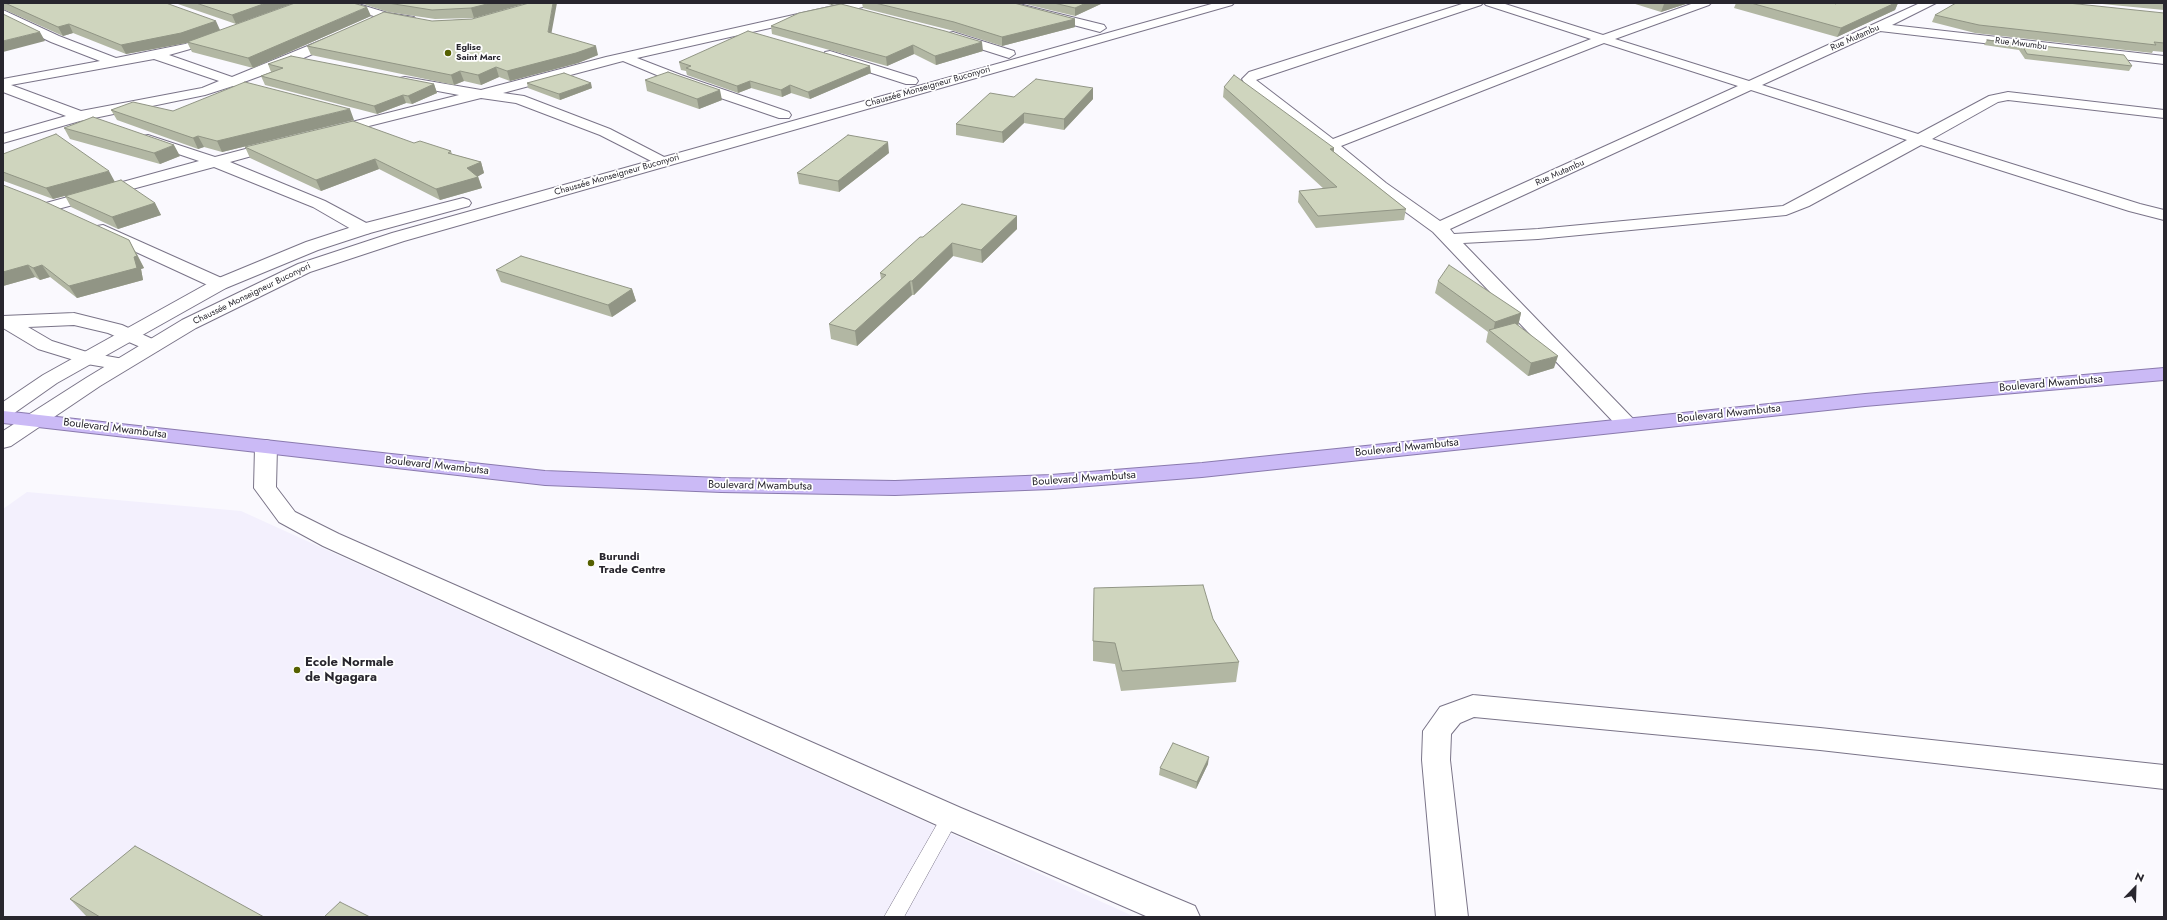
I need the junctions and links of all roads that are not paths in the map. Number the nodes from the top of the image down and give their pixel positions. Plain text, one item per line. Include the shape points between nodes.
1 (343, 3) edge
2 (1001, 3) edge
3 (1191, 3) edge
4 (1228, 3) edge
5 (1477, 3) edge
6 (1490, 3) edge
7 (1705, 3) edge
8 (1930, 3) edge
9 (866, 9) edge
10 (3, 14) edge
11 (386, 16) junction
12 (421, 23) edge
13 (367, 25) edge
14 (1879, 27) junction
15 (1100, 28) junction
16 (742, 32) junction
17 (230, 33) edge
18 (942, 33) edge
19 (348, 34) edge
20 (765, 38) edge
21 (1603, 39) junction
22 (819, 52) edge
23 (1009, 54) junction
24 (156, 55) junction
25 (624, 57) junction
26 (294, 58) junction
27 (2164, 60) edge
28 (114, 62) junction
29 (314, 62) edge
30 (393, 78) edge
31 (911, 81) junction
32 (234, 82) junction
33 (3, 83) edge
34 (1749, 86) junction
35 (3, 87) edge
36 (252, 88) edge
37 (484, 93) junction
38 (352, 114) dead end
39 (2164, 114) edge
40 (784, 115) junction
41 (80, 116) junction
42 (375, 120) junction
43 (110, 126) edge
44 (132, 133) edge
45 (319, 134) edge
46 (3, 139) edge
47 (1920, 140) junction
48 (290, 142) edge
49 (1331, 146) junction
50 (648, 152) junction
51 (213, 161) junction
52 (663, 162) junction
53 (2164, 215) edge
54 (364, 230) junction
55 (1444, 234) junction
56 (220, 284) junction
57 (6, 323) edge
58 (129, 335) junction
59 (152, 346) junction
60 (87, 358) junction
61 (122, 364) junction
62 (2164, 374) edge
63 (3, 412) edge
64 (3, 417) edge
65 (36, 420) junction
66 (1628, 425) junction
67 (3, 441) edge
68 (266, 447) junction
69 (2164, 777) edge
70 (950, 817) junction
71 (894, 917) edge
72 (1184, 917) edge
73 (1452, 917) edge

1 - 11 street
2 - 15 street
3 - 15 street, Chaussée Monseigneur Buconyori
4 - 52 street, Chaussée Monseigneur Buconyori
5 - 49 street via 1254,75 1249,80 1252,85
6 - 21 street
7 - 21 street
8 - 14 street, Rue Mutambu
9 - 16 street via 844,8
10 - 28 street
11 - 12 street
11 - 13 street
14 - 27 street, Rue Mwumbu
14 - 34 street, Rue Mutambu
15 - 23 street, Chaussée Monseigneur Buconyori
16 - 20 street
16 - 25 street
17 - 24 street
18 - 23 street
19 - 26 street
21 - 34 street
21 - 49 street
22 - 31 street
23 - 31 street, Chaussée Monseigneur Buconyori
24 - 28 street
24 - 32 street
25 - 37 street
25 - 40 street via 676,78
26 - 29 street
26 - 32 street
28 - 33 street
30 - 37 street via 451,90
31 - 40 street, Chaussée Monseigneur Buconyori
32 - 36 street
32 - 41 street via 180,97
34 - 47 street
34 - 55 street, Rue Mutambu
35 - 41 street
37 - 42 street
37 - 50 street via 519,99 561,114
38 - 42 street
39 - 47 street via 2008,96 1994,99
40 - 50 street, Chaussée Monseigneur Buconyori
41 - 43 street
41 - 46 street
42 - 45 street
44 - 51 street
47 - 53 street
47 - 55 street via 1786,210 1538,234
48 - 51 street
49 - 55 street
50 - 52 street
50 - 54 street, Chaussée Monseigneur Buconyori
51 - 54 street via 319,204
51 - 56 street via 45,203
52 - 59 street, Chaussée Monseigneur Buconyori via 390,239 304,268 203,317
54 - 56 street, Chaussée Monseigneur Buconyori via 305,249
55 - 66 street
56 - 58 street, Chaussée Monseigneur Buconyori
57 - 58 street via 74,319 96,323
57 - 60 street via 46,346
58 - 59 street
58 - 60 street, Chaussée Monseigneur Buconyori
59 - 61 street, Chaussée Monseigneur Buconyori
60 - 61 street
60 - 63 street, Chaussée Monseigneur Buconyori via 50,379
61 - 65 street, Chaussée Monseigneur Buconyori
62 - 66 highway, Boulevard Mwambutsa via 1865,400
64 - 65 highway, Boulevard Mwambutsa
65 - 67 street, Chaussée Monseigneur Buconyori
65 - 68 highway, Boulevard Mwambutsa
66 - 68 highway, Boulevard Mwambutsa via 1194,470 1051,482 895,488 545,478
68 - 70 street via 265,488 287,517 331,540
69 - 73 street via 1820,739 1473,706 1450,715 1437,731 1436,760
70 - 71 lane
70 - 72 street

